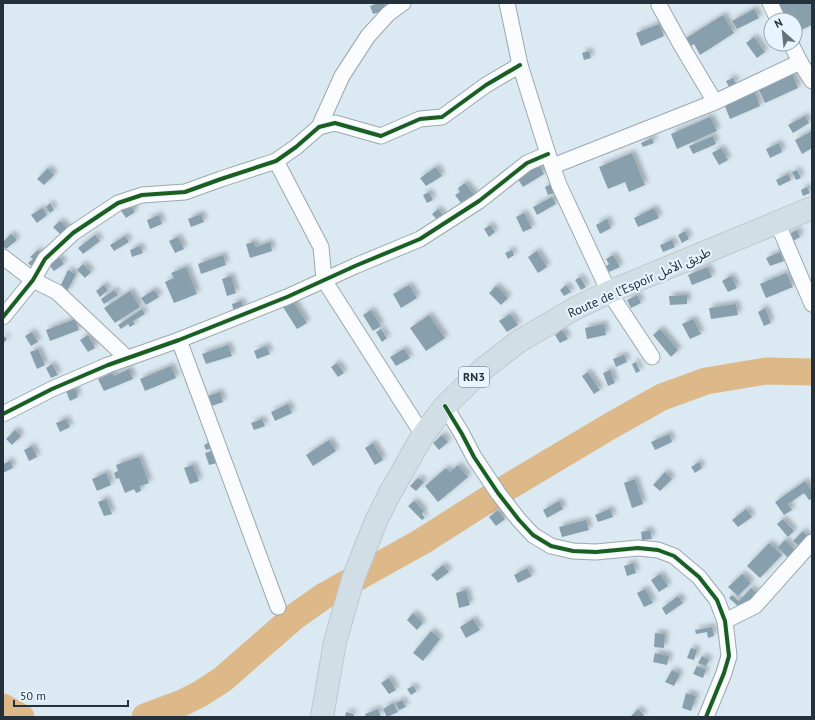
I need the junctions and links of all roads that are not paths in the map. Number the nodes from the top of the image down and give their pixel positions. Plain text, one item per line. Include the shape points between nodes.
1 (403, 3) edge
2 (508, 3) edge
3 (662, 4) edge
4 (794, 52) edge
5 (800, 62) junction
6 (520, 65) junction
7 (812, 81) edge
8 (715, 102) junction
9 (319, 127) junction
10 (551, 160) junction
11 (276, 161) junction
12 (812, 208) edge
13 (777, 222) junction
14 (3, 257) edge
15 (33, 280) junction
16 (324, 280) junction
17 (610, 292) junction
18 (812, 304) edge
19 (3, 317) edge
20 (178, 340) junction
21 (652, 357) dead end
22 (127, 358) junction
23 (445, 406) junction
24 (3, 414) edge
25 (422, 435) junction
26 (812, 542) edge
27 (278, 607) dead end
28 (725, 620) junction
29 (322, 717) edge
30 (706, 717) edge

1 - 9 street via 388,14 368,36 342,76
2 - 6 street
3 - 8 street via 681,45
4 - 5 street
5 - 7 street
5 - 8 street
6 - 9 street via 486,85 442,118 420,119 381,136 335,123
6 - 10 street
8 - 10 street
9 - 11 street
10 - 16 street via 527,163 479,201 420,239
10 - 17 street via 559,185
11 - 15 street via 185,192 142,195 118,203 73,233 45,260
11 - 16 street via 321,247
12 - 13 highway, Route de l’Espoir طريق الأمل / RN3
13 - 17 highway, Route de l’Espoir طريق الأمل / RN3
13 - 18 street
14 - 15 street
15 - 19 street
15 - 22 street via 57,292
16 - 20 street
16 - 25 street
17 - 21 street
17 - 23 highway, Route de l’Espoir طريق الأمل / RN3 via 574,309 518,342 482,369
20 - 22 street
20 - 27 street
22 - 24 street via 52,389
23 - 25 highway, Route de l’Espoir طريق الأمل / RN3
23 - 28 street via 498,493 533,535 551,546 573,551 596,552 638,548 658,550 674,556 699,577 717,600
25 - 29 highway, Route de l’Espoir طريق الأمل / RN3 via 376,522 353,579 335,642
26 - 28 street via 755,606
28 - 30 street via 729,656

